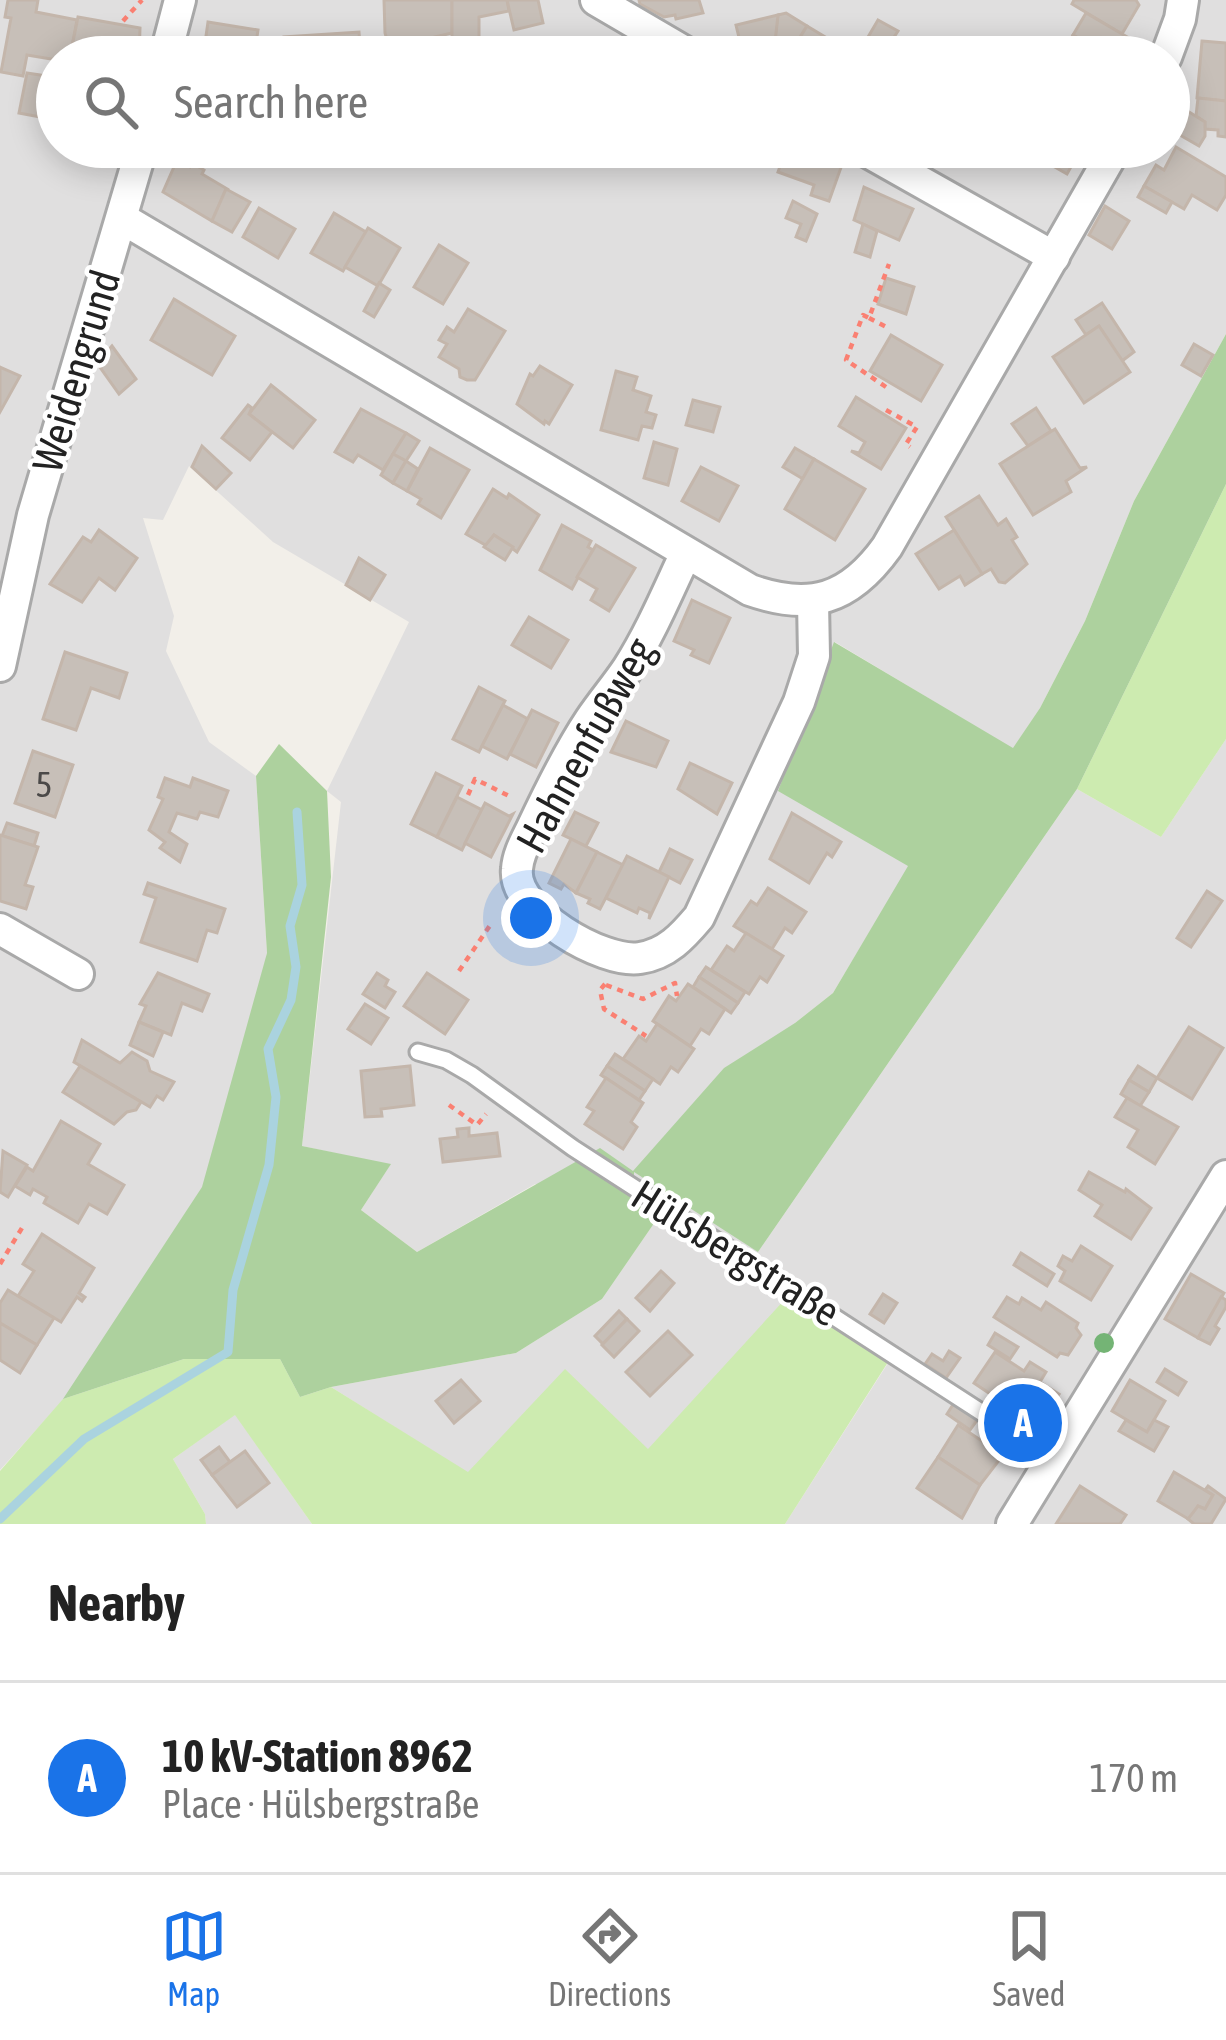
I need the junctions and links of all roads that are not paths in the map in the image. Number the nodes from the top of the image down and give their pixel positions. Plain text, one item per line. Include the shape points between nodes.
1 (180, 0) edge
2 (596, 0) edge
3 (1183, 0) edge
4 (171, 36) edge
5 (658, 36) edge
6 (1174, 36) edge
7 (136, 168) edge
8 (896, 168) edge
9 (1104, 168) edge
10 (123, 219) junction
11 (1054, 257) junction
12 (686, 553) junction
13 (813, 602) junction
14 (0, 666) edge
15 (0, 929) edge
16 (78, 974) dead end
17 (418, 1052) dead end
18 (1226, 1176) edge
19 (1052, 1458) junction
20 (1012, 1524) edge

1 - 4 street
2 - 5 street
3 - 6 street
7 - 10 street, Weidengrund
8 - 11 street
9 - 11 street
10 - 12 street
10 - 14 street, Weidengrund via 39,494
11 - 13 street via 876,562 842,591
12 - 13 street via 750,590
12 - 13 street, Hahnenfußweg via 540,812 516,872 540,913 606,956 644,958 676,942 699,916 799,702 814,656
15 - 16 street
17 - 19 lane, Hülsbergstraße via 446,1060
18 - 19 street
19 - 20 street

